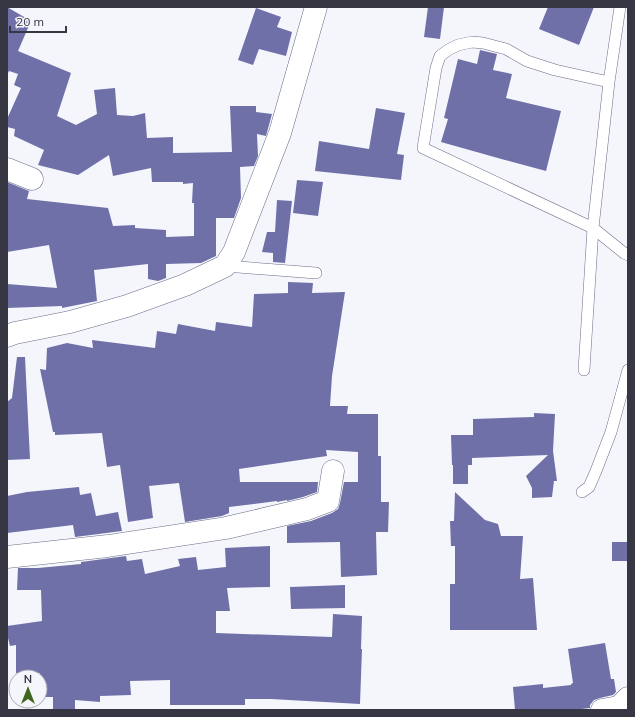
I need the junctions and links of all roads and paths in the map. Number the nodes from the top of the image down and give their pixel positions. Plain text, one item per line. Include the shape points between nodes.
1 (316, 7) edge
2 (620, 7) edge
3 (609, 82) junction
4 (7, 169) edge
5 (32, 179) dead end
6 (593, 228) junction
7 (628, 255) edge
8 (225, 266) junction
9 (316, 273) dead end
10 (7, 336) edge
11 (584, 370) dead end
12 (628, 370) edge
13 (333, 471) dead end
14 (582, 492) dead end
15 (7, 557) edge
16 (628, 698) edge
17 (602, 710) edge

1 - 8 street via 280,133 234,252
2 - 3 lane
3 - 6 lane
3 - 6 lane via 527,61 506,49 483,43 458,45 440,56 423,148
4 - 5 street
6 - 7 lane
6 - 11 lane
8 - 9 lane
8 - 10 street via 185,285 127,306
12 - 14 lane via 611,432 589,487
13 - 15 street via 328,501 307,509 226,528 108,546
16 - 17 street via 619,707

